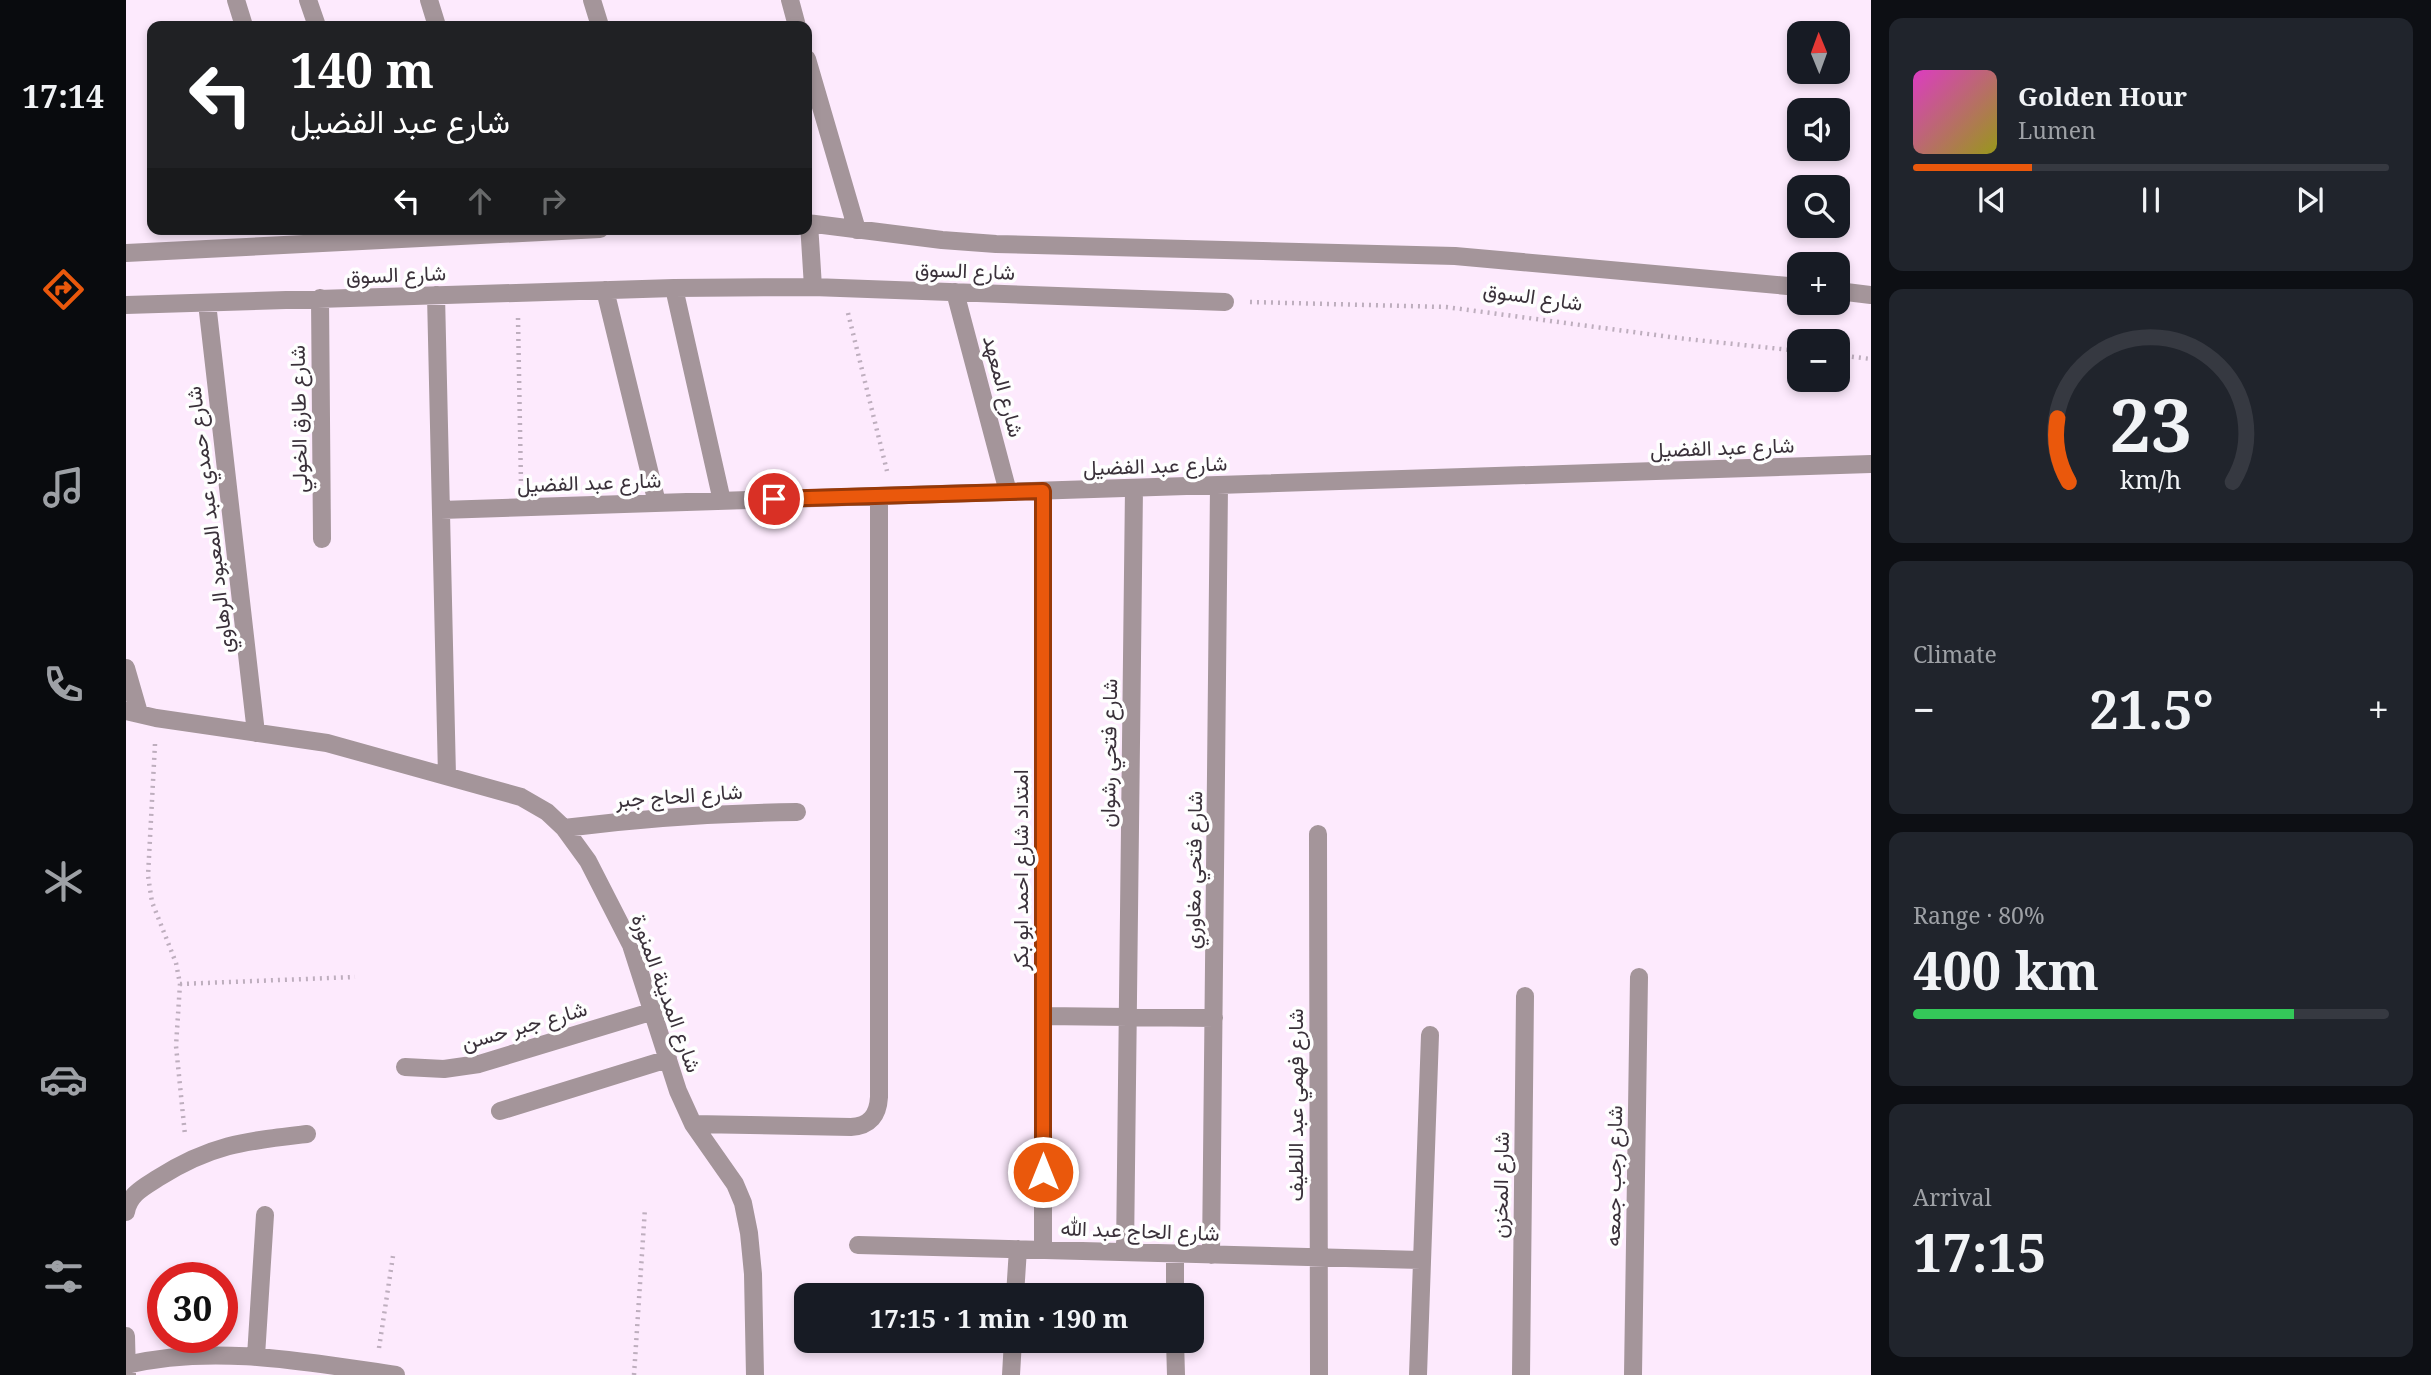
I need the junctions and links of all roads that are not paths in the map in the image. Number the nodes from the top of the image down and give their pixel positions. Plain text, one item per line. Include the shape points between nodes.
1 (236, 0) edge
2 (308, 0) edge
3 (429, 0) edge
4 (592, 0) edge
5 (790, 0) edge
6 (242, 21) edge
7 (315, 21) edge
8 (435, 21) edge
9 (598, 21) edge
10 (796, 21) edge
11 (812, 76) edge
12 (812, 224) edge
13 (857, 230) junction
14 (367, 235) edge
15 (809, 235) edge
16 (295, 237) edge
17 (126, 253) edge
18 (1787, 285) edge
19 (813, 287) junction
20 (674, 288) junction
21 (605, 290) junction
22 (955, 292) junction
23 (1850, 292) edge
24 (436, 295) junction
25 (1871, 295) edge
26 (320, 298) junction
27 (1224, 302) road end
28 (207, 303) junction
29 (126, 305) edge
30 (1871, 464) edge
31 (1219, 486) junction
32 (1134, 488) junction
33 (1043, 491) junction
34 (1008, 492) junction
35 (886, 496) junction
36 (722, 501) junction
37 (657, 503) junction
38 (441, 510) junction
39 (322, 539) dead end
40 (126, 668) edge
41 (140, 714) edge
42 (256, 733) junction
43 (447, 776) junction
44 (797, 812) dead end
45 (564, 828) junction
46 (1318, 834) dead end
47 (1639, 977) dead end
48 (1525, 996) dead end
49 (654, 1010) junction
50 (1043, 1016) junction
51 (1128, 1018) junction
52 (1214, 1018) junction
53 (1430, 1035) dead end
54 (668, 1059) junction
55 (405, 1067) dead end
56 (500, 1111) dead end
57 (693, 1124) junction
58 (307, 1134) dead end
59 (126, 1212) edge
60 (265, 1215) dead end
61 (858, 1245) dead end
62 (1018, 1249) junction
63 (1043, 1250) junction
64 (1125, 1252) junction
65 (1175, 1254) junction
66 (1211, 1255) junction
67 (1318, 1257) junction
68 (1421, 1260) junction
69 (1016, 1283) edge
70 (1175, 1283) edge
71 (126, 1336) edge
72 (1012, 1353) edge
73 (1175, 1353) edge
74 (256, 1356) junction
75 (126, 1365) edge
76 (127, 1375) edge
77 (396, 1375) edge
78 (755, 1375) edge
79 (1011, 1375) edge
80 (1176, 1375) edge
81 (1319, 1375) edge
82 (1418, 1375) edge
83 (1521, 1375) edge
84 (1633, 1375) edge

1 - 6 street
2 - 7 street
3 - 8 street
4 - 9 street
5 - 10 street
11 - 13 street
12 - 13 street, شارع السوق
13 - 18 street, شارع السوق via 996,244 1455,256
14 - 16 street, شارع السوق
15 - 19 street
16 - 17 street, شارع السوق
19 - 20 street, شارع السوق
19 - 22 street, شارع السوق
20 - 21 street, شارع السوق
20 - 36 street
21 - 24 street, شارع السوق
21 - 37 street
22 - 27 street, شارع السوق
22 - 34 street, شارع المعهد
23 - 25 street
24 - 26 street, شارع السوق
24 - 38 street
26 - 28 street, شارع السوق
26 - 39 street, شارع طارق الخولي
28 - 29 street, شارع السوق
28 - 42 street, شارع حمدي عبد المعبود الرهاوي
30 - 31 street, شارع عبد الفضيل
31 - 32 street, شارع عبد الفضيل
31 - 52 street, شارع فتحي مغاوري
32 - 33 street, شارع عبد الفضيل
32 - 51 street, شارع فتحي رشوان
33 - 34 street, شارع عبد الفضيل
33 - 50 street, امتداد شارع احمد ابو بكر
34 - 35 street, شارع عبد الفضيل
35 - 36 street, شارع عبد الفضيل
35 - 57 street via 877,1113 866,1124 851,1127
36 - 37 street, شارع عبد الفضيل
37 - 38 street, شارع عبد الفضيل
38 - 43 street
40 - 41 street
41 - 42 street, شارع المدينة المنورة
42 - 43 street, شارع المدينة المنورة via 327,743
43 - 45 street, شارع المدينة المنورة via 521,797
44 - 45 street, شارع الحاج جبر via 641,818
45 - 49 street, شارع المدينة المنورة via 588,861 631,945
46 - 67 street, شارع فهمي عبد اللطيف
47 - 84 street, شارع رجب جمعه
48 - 83 street, شارع المخزن
49 - 54 street, شارع المدينة المنورة
49 - 55 street, شارع جبر حسن via 479,1064 444,1069
50 - 51 street
50 - 63 street, امتداد شارع احمد ابو بكر
51 - 52 street
51 - 64 street, شارع فتحي رشوان
52 - 66 street, شارع فتحي مغاوري
53 - 68 street
54 - 56 street
54 - 57 street, شارع المدينة المنورة
57 - 78 street, شارع المدينة المنورة via 743,1203 753,1274
58 - 59 street via 241,1142 188,1160 134,1193
60 - 74 street
61 - 62 street, شارع الحاج عبد الله
62 - 63 street, شارع الحاج عبد الله
62 - 69 street
63 - 64 street, شارع الحاج عبد الله
64 - 65 street, شارع الحاج عبد الله
65 - 66 street, شارع الحاج عبد الله
65 - 70 street
66 - 67 street, شارع الحاج عبد الله
67 - 68 street, شارع الحاج عبد الله
67 - 81 street, شارع فهمي عبد اللطيف
68 - 82 street
71 - 75 street
72 - 79 street
73 - 80 street
74 - 75 street via 178,1357
74 - 77 street
75 - 76 street

